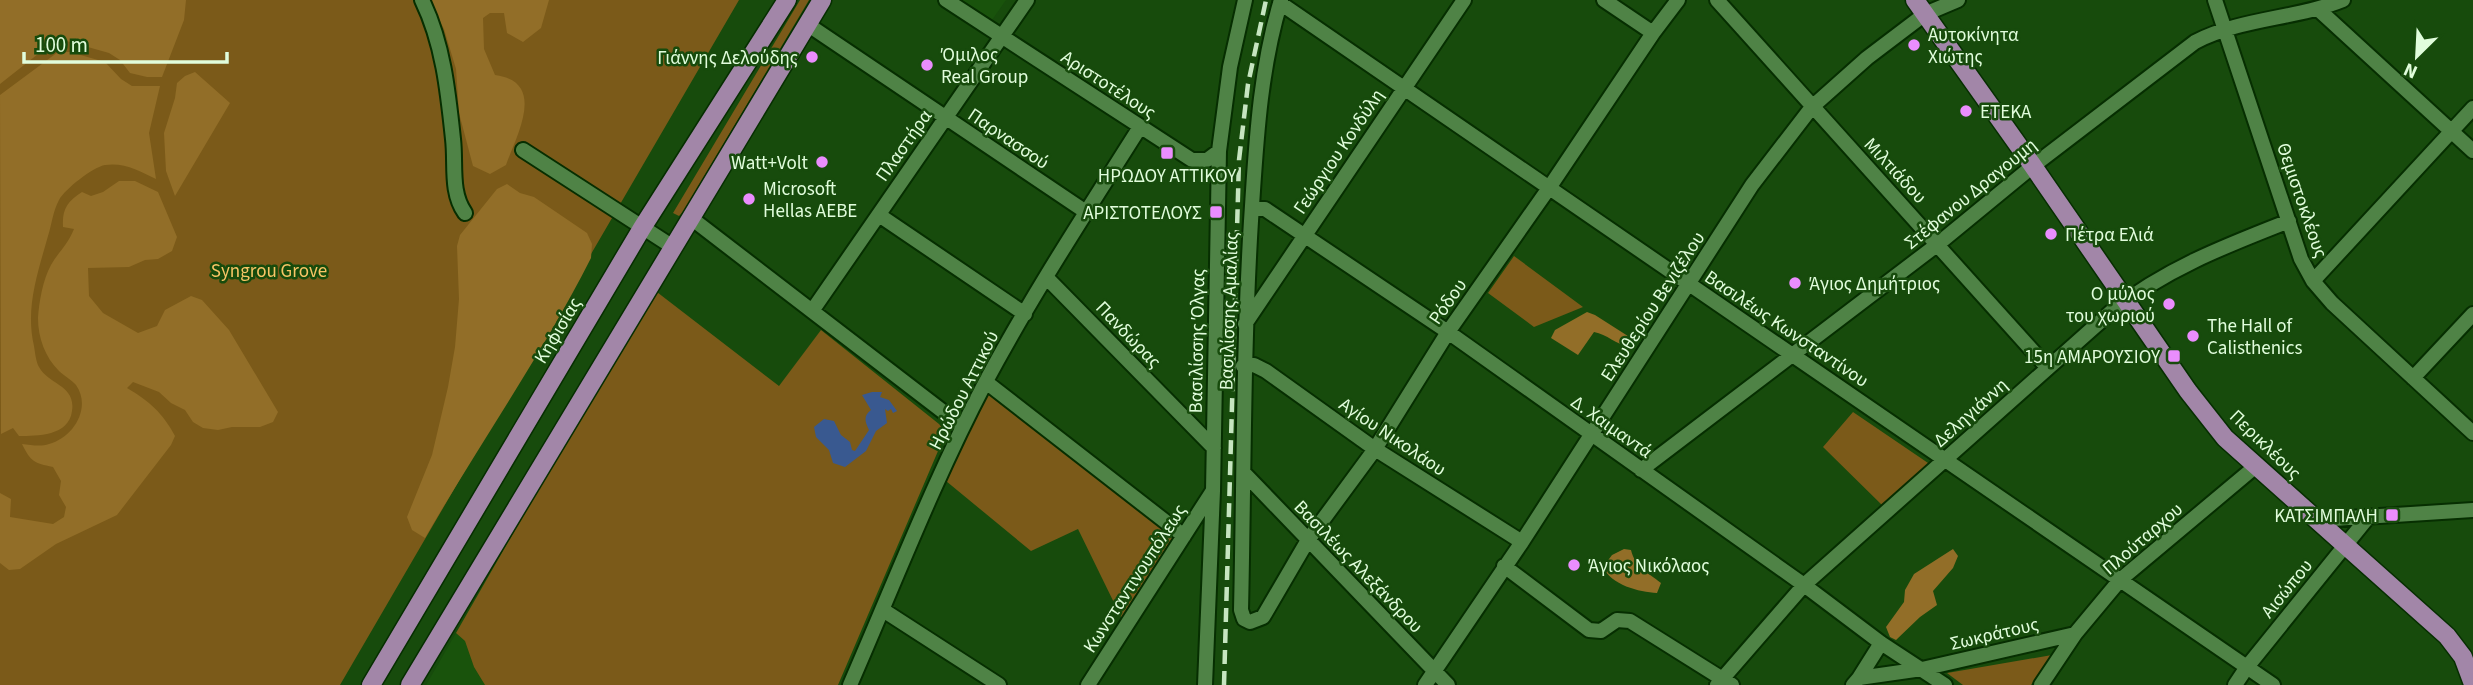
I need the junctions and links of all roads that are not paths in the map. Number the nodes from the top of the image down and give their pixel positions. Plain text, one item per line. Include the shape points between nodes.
1 (422, 0) edge
2 (787, 0) edge
3 (822, 0) edge
4 (946, 0) edge
5 (1027, 0) edge
6 (1245, 0) edge
7 (1464, 0) edge
8 (1604, 0) edge
9 (1678, 0) edge
10 (1717, 0) edge
11 (1958, 0) edge
12 (2215, 0) edge
13 (2343, 0) edge
14 (1280, 2) edge
15 (1920, 7) edge
16 (2319, 10) junction
17 (807, 24) junction
18 (2225, 29) junction
19 (1653, 33) junction
20 (1000, 38) junction
21 (1403, 88) junction
22 (1812, 107) junction
23 (2473, 108) edge
24 (945, 118) junction
25 (1140, 127) junction
26 (2452, 132) junction
27 (523, 150) dead end
28 (1219, 151) junction
29 (2473, 151) edge
30 (2034, 166) junction
31 (1549, 188) junction
32 (1252, 209) junction
33 (1086, 212) junction
34 (464, 213) dead end
35 (879, 215) junction
36 (691, 218) junction
37 (2288, 221) junction
38 (642, 228) junction
39 (1305, 234) junction
40 (1938, 244) junction
41 (673, 247) junction
42 (1046, 277) junction
43 (2313, 281) junction
44 (1689, 285) junction
45 (2126, 300) junction
46 (812, 311) junction
47 (1025, 314) junction
48 (2473, 314) edge
49 (1245, 324) junction
50 (1448, 332) junction
51 (1791, 354) junction
52 (1243, 366) junction
53 (2047, 367) junction
54 (2413, 378) junction
55 (986, 382) junction
56 (963, 427) junction
57 (2473, 433) edge
58 (1591, 435) junction
59 (1214, 448) junction
60 (1375, 449) junction
61 (1945, 460) junction
62 (2256, 466) junction
63 (1641, 470) junction
64 (1244, 473) junction
65 (1213, 491) junction
66 (2473, 510) edge
67 (2369, 516) junction
68 (2317, 520) junction
69 (1184, 536) junction
70 (1308, 540) junction
71 (1522, 542) junction
72 (2345, 545) junction
73 (1504, 566) junction
74 (2120, 580) junction
75 (1804, 585) junction
76 (883, 610) junction
77 (1250, 622) joint
78 (2075, 634) junction
79 (1881, 643) junction
80 (2247, 667) junction
81 (1922, 669) junction
82 (1434, 671) junction
83 (2467, 673) edge
84 (1856, 681) edge
85 (1724, 683) edge
86 (371, 685) edge
87 (410, 685) edge
88 (850, 685) edge
89 (999, 685) edge
90 (1088, 685) edge
91 (1205, 685) edge
92 (1424, 685) edge
93 (1448, 685) edge
94 (1945, 685) edge
95 (2041, 685) edge
96 (2235, 685) edge
97 (2273, 685) edge

1 - 34 street via 441,54 455,193
2 - 38 main road, Κηφισίας
3 - 17 main road
4 - 20 street, Αριστοτέλους
5 - 20 street, Πλαστήρα
6 - 28 street, Βασιλίσσης Όλγας via 1227,80
7 - 21 street, Γεώργιου Κονδύλη
8 - 19 street
9 - 19 street, Ρόδου
10 - 22 street, Μιλτιάδου
11 - 15 street, Ελευθερίου Βενιζέλου
12 - 18 street, Θεμιστοκλέους
13 - 16 street, Στέφανου Δραγουμη
14 - 21 street, Βασιλέως Κωνσταντίνου
14 - 32 street, Βασιλίσσης Αμαλίας via 1256,138
15 - 22 street, Ελευθερίου Βενιζέλου
15 - 30 main road, Περικλέους
16 - 18 street, Στέφανου Δραγουμη
16 - 26 street
17 - 24 street, Παρνασσού
17 - 36 main road
18 - 30 street, Στέφανου Δραγουμη via 2195,42
18 - 37 street, Θεμιστοκλέους
19 - 31 street, Ρόδου
20 - 24 street, Πλαστήρα
20 - 25 street, Αριστοτέλους
21 - 31 street, Βασιλέως Κωνσταντίνου
21 - 39 street, Γεώργιου Κονδύλη
22 - 40 street, Μιλτιάδου
22 - 44 street, Ελευθερίου Βενιζέλου via 1752,185
23 - 26 street
24 - 33 street, Παρνασσού
24 - 35 street, Πλαστήρα
25 - 28 street, Αριστοτέλους via 1192,160 1207,160
25 - 33 street, Ηρώδου Αττικού
26 - 29 street
26 - 43 street
27 - 38 street
28 - 59 street, Βασιλίσσης Όλγας
30 - 40 street, Στέφανου Δραγουμη
30 - 45 main road, Περικλέους
31 - 44 street, Βασιλέως Κωνσταντίνου
31 - 50 street, Ρόδου
32 - 39 street, Δ. Χαιμαντά via 1265,209
32 - 49 street, Βασιλίσσης Αμαλίας
33 - 42 street, Ηρώδου Αττικού
35 - 46 street, Πλαστήρα
35 - 47 street
36 - 41 main road
36 - 46 street
37 - 43 street, Θεμιστοκλέους
37 - 45 street, Δεληγιάννη via 2204,254
38 - 41 street
38 - 86 main road, Κηφισίας
39 - 49 street, Γεώργιου Κονδύλη
39 - 50 street, Δ. Χαιμαντά
40 - 51 street, Στέφανου Δραγουμη
40 - 53 street, Μιλτιάδου
41 - 87 main road
42 - 47 street, Ηρώδου Αττικού
42 - 59 street, Πανδώρας
43 - 54 street, Θεμιστοκλέους
44 - 51 street, Βασιλέως Κωνσταντίνου
44 - 58 street, Ελευθερίου Βενιζέλου
45 - 53 street, Δεληγιάννη
45 - 62 main road, Περικλέους via 2188,391
46 - 56 street
47 - 55 street, Ηρώδου Αττικού
48 - 54 street
49 - 52 street, Βασιλίσσης Αμαλίας
50 - 58 street, Δ. Χαιμαντά
50 - 60 street, Ρόδου
51 - 61 street, Βασιλέως Κωνσταντίνου
51 - 63 street, Στέφανου Δραγουμη
52 - 60 street, Αγίου Νικολάου via 1266,371
52 - 64 street, Βασιλίσσης Αμαλίας
53 - 61 street, Δεληγιάννη
54 - 57 street, Θεμιστοκλέους
55 - 56 street, Ηρώδου Αττικού
55 - 69 street
56 - 76 street, Ηρώδου Αττικού
58 - 63 street, Δ. Χαιμαντά
58 - 71 street, Ελευθερίου Βενιζέλου
59 - 65 street, Βασιλίσσης Όλγας
60 - 70 street, Ρόδου
60 - 71 street, Αγίου Νικολάου
61 - 74 street, Βασιλέως Κωνσταντίνου
61 - 75 street, Δεληγιάννη
62 - 68 main road, Περικλέους
62 - 74 street, Πλούταρχου
63 - 75 street, Δ. Χαιμαντά
64 - 70 street, Βασιλέως Αλεξάνδρου
64 - 77 street, Βασιλίσσης Αμαλίας via 1241,610
65 - 69 street, Κωνσταντινουπόλεως
65 - 91 street, Βασιλίσσης Όλγας
66 - 67 street
67 - 68 street
67 - 72 street, Αισώπου
68 - 72 main road, Περικλέους
69 - 90 street, Κωνσταντινουπόλεως
70 - 77 street, Ρόδου via 1263,617
70 - 82 street, Βασιλέως Αλεξάνδρου
71 - 73 street, Ελευθερίου Βενιζέλου
72 - 80 street, Αισώπου
72 - 83 main road, Περικλέους via 2447,636
73 - 82 street, Ελευθερίου Βενιζέλου
73 - 85 street via 1589,630 1601,631 1617,620 1630,621
74 - 78 street, Πλούταρχου
74 - 80 street, Βασιλέως Κωνσταντίνου
75 - 79 street, Δ. Χαιμαντά
75 - 85 street, Δεληγιάννη
76 - 88 street, Ηρώδου Αττικού
76 - 89 street
78 - 81 street, Σωκράτους
78 - 95 street, Πλούταρχου
79 - 81 street, Δ. Χαιμαντά
79 - 84 street
80 - 96 street, Αισώπου
80 - 97 street, Βασιλέως Κωνσταντίνου
81 - 84 street, Σωκράτους
81 - 94 street, Δ. Χαιμαντά
82 - 92 street, Ελευθερίου Βενιζέλου
82 - 93 street, Βασιλέως Αλεξάνδρου

